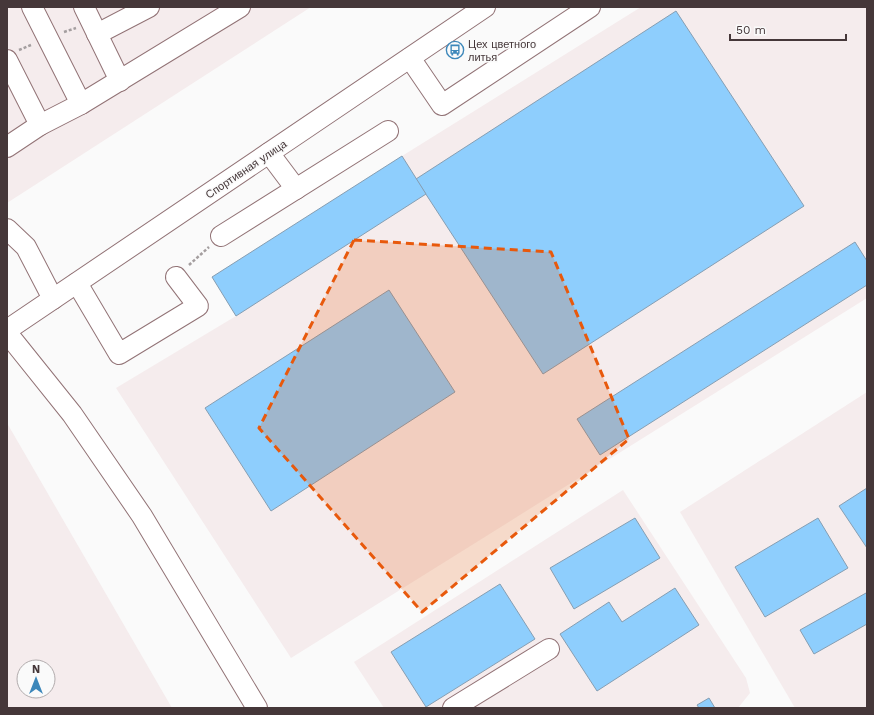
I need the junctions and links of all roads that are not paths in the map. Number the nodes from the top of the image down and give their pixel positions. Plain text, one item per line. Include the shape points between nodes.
1 (32, 7) edge
2 (84, 7) edge
3 (240, 7) edge
4 (485, 7) edge
5 (590, 7) edge
6 (138, 10) edge
7 (97, 34) junction
8 (410, 58) junction
9 (7, 60) edge
10 (120, 81) junction
11 (81, 104) junction
12 (40, 125) junction
13 (388, 131) dead end
14 (7, 147) edge
15 (269, 153) junction
16 (296, 189) junction
17 (7, 229) edge
18 (221, 236) road end
19 (176, 277) road end
20 (77, 282) junction
21 (53, 299) junction
22 (7, 331) edge
23 (549, 649) dead end
24 (257, 708) edge
25 (453, 708) edge

1 - 11 street
2 - 7 street
3 - 10 street
4 - 8 street, Спортивная улица
5 - 8 street via 442,105
6 - 7 street
7 - 10 street
8 - 15 street, Спортивная улица
9 - 12 street
10 - 11 street
11 - 12 street
12 - 14 street
13 - 16 street
15 - 16 street
15 - 20 street, Спортивная улица
16 - 18 street
17 - 21 street via 26,247
19 - 20 street via 198,306 119,354
20 - 21 street, Спортивная улица
21 - 22 street, Спортивная улица
22 - 24 street via 72,414 142,516
23 - 25 street

